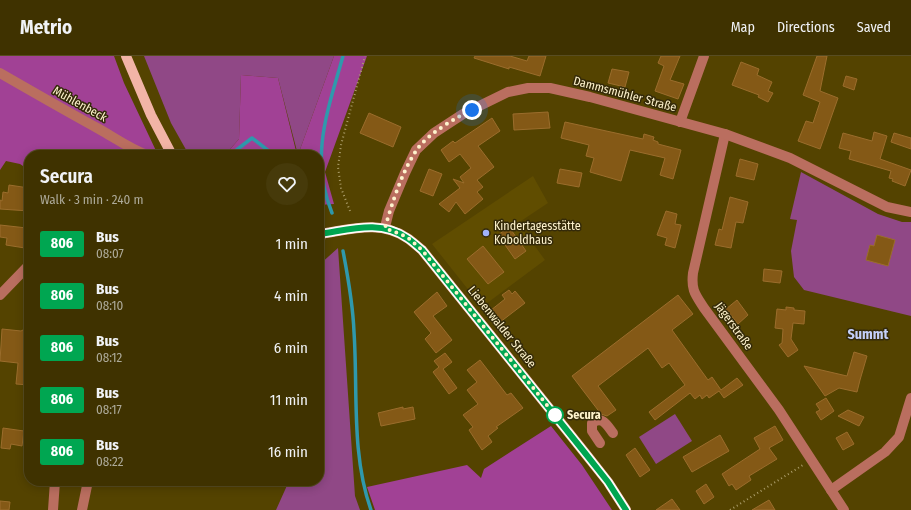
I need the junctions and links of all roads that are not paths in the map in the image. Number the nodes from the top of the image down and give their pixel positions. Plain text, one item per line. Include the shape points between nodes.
1 (126, 56) edge
2 (704, 56) edge
3 (0, 73) edge
4 (680, 122) junction
5 (725, 134) junction
6 (136, 150) edge
7 (166, 150) edge
8 (911, 212) edge
9 (385, 228) junction
10 (324, 233) edge
11 (24, 270) edge
12 (0, 295) edge
13 (911, 398) edge
14 (613, 433) dead end
15 (600, 443) dead end
16 (55, 486) edge
17 (87, 486) edge
18 (831, 490) junction
19 (53, 510) edge
20 (82, 510) edge
21 (626, 510) edge
22 (844, 510) edge

1 - 7 main road
2 - 4 street
3 - 6 street, Mühlenbeck
4 - 5 street, Dammsmühler Straße
4 - 9 street, Dammsmühler Straße via 550,88 528,88 508,92 462,114 434,133 416,150 389,212
5 - 8 street, Dammsmühler Straße via 790,158 887,207
5 - 18 street, Jägerstraße via 692,286 704,308 779,410
9 - 10 main road, Liebenwalder Straße via 366,227
9 - 21 main road, Liebenwalder Straße via 407,237 422,250 608,482
11 - 12 street
13 - 18 street via 899,438 885,452
14 - 15 street via 601,420 592,423 592,430
16 - 19 street
17 - 20 street
18 - 22 street, Jägerstraße

